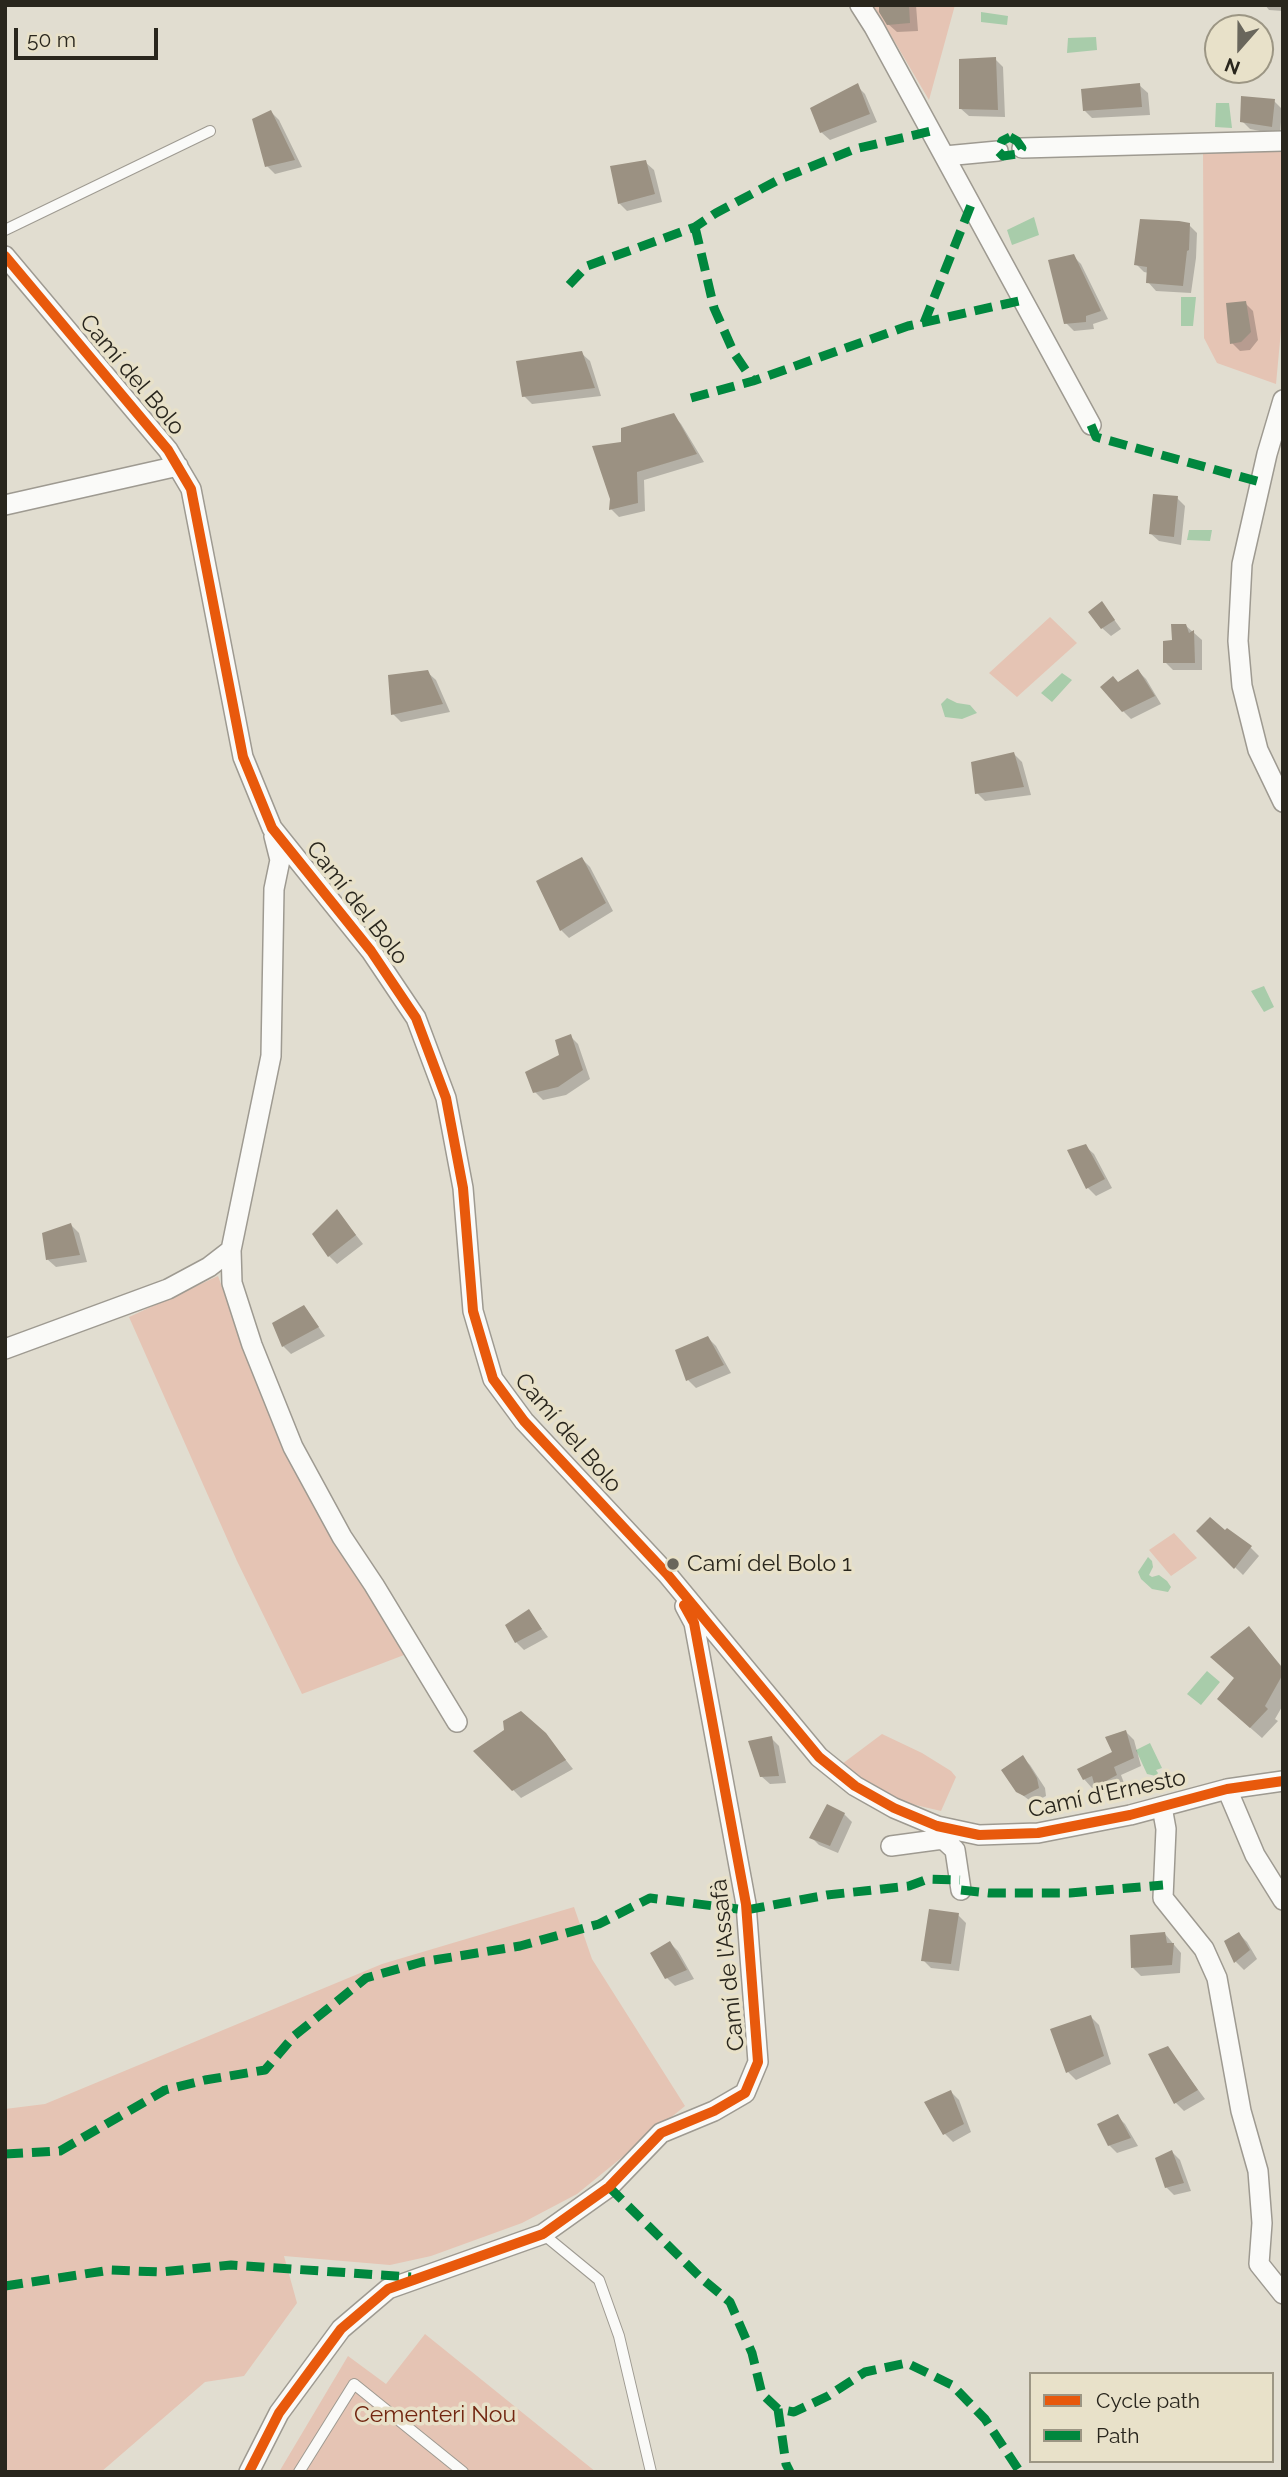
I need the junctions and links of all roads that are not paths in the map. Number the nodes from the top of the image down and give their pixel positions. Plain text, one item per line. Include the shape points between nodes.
1 (860, 5) edge
2 (210, 131) dead end
3 (1283, 141) edge
4 (1022, 148) dead end
5 (998, 151) dead end
6 (944, 156) junction
7 (5, 230) edge
8 (5, 256) edge
9 (1283, 400) edge
10 (1091, 425) dead end
11 (178, 466) junction
12 (5, 505) edge
13 (1283, 802) edge
14 (272, 828) junction
15 (231, 1250) junction
16 (5, 1349) edge
17 (667, 1574) junction
18 (457, 1722) dead end
19 (1283, 1781) edge
20 (1227, 1789) junction
21 (1162, 1807) junction
22 (972, 1833) junction
23 (943, 1839) junction
24 (891, 1846) dead end
25 (961, 1890) dead end
26 (1283, 1900) edge
27 (543, 2234) junction
28 (1283, 2294) edge
29 (250, 2472) edge
30 (299, 2472) edge
31 (463, 2472) edge
32 (651, 2472) edge

1 - 6 street
2 - 7 lane
3 - 4 street
5 - 6 street
6 - 10 street
8 - 11 street, Camí del Bolo
9 - 13 street via 1242,564 1238,641 1242,686 1258,750
11 - 12 street
11 - 14 street, Camí del Bolo via 191,489 243,757
14 - 15 street via 281,860 274,889 271,1056
14 - 17 street, Camí del Bolo via 371,951 416,1018 446,1098 463,1188 473,1311 493,1379 524,1421
15 - 16 street via 168,1289
15 - 18 street via 232,1283 293,1447 342,1537
17 - 22 street, Camí d'Ernesto via 819,1757 855,1786 894,1808 937,1826
17 - 27 street, Camí de l'Assafà via 694,1623 746,1904 758,2062 745,2093 661,2133 609,2187
19 - 20 street, Camí d'Ernesto
20 - 21 street, Camí d'Ernesto
20 - 26 street via 1255,1855
21 - 22 street, Camí d'Ernesto via 1038,1833
21 - 28 street via 1166,1829 1163,1898 1204,1949 1217,1978 1241,2111 1258,2171 1259,2264
22 - 23 street
23 - 24 street
23 - 25 street via 956,1850
27 - 29 street, Camí de l'Assafà via 388,2289 341,2329 279,2413
27 - 32 lane via 599,2280 619,2336
30 - 31 lane via 354,2384

